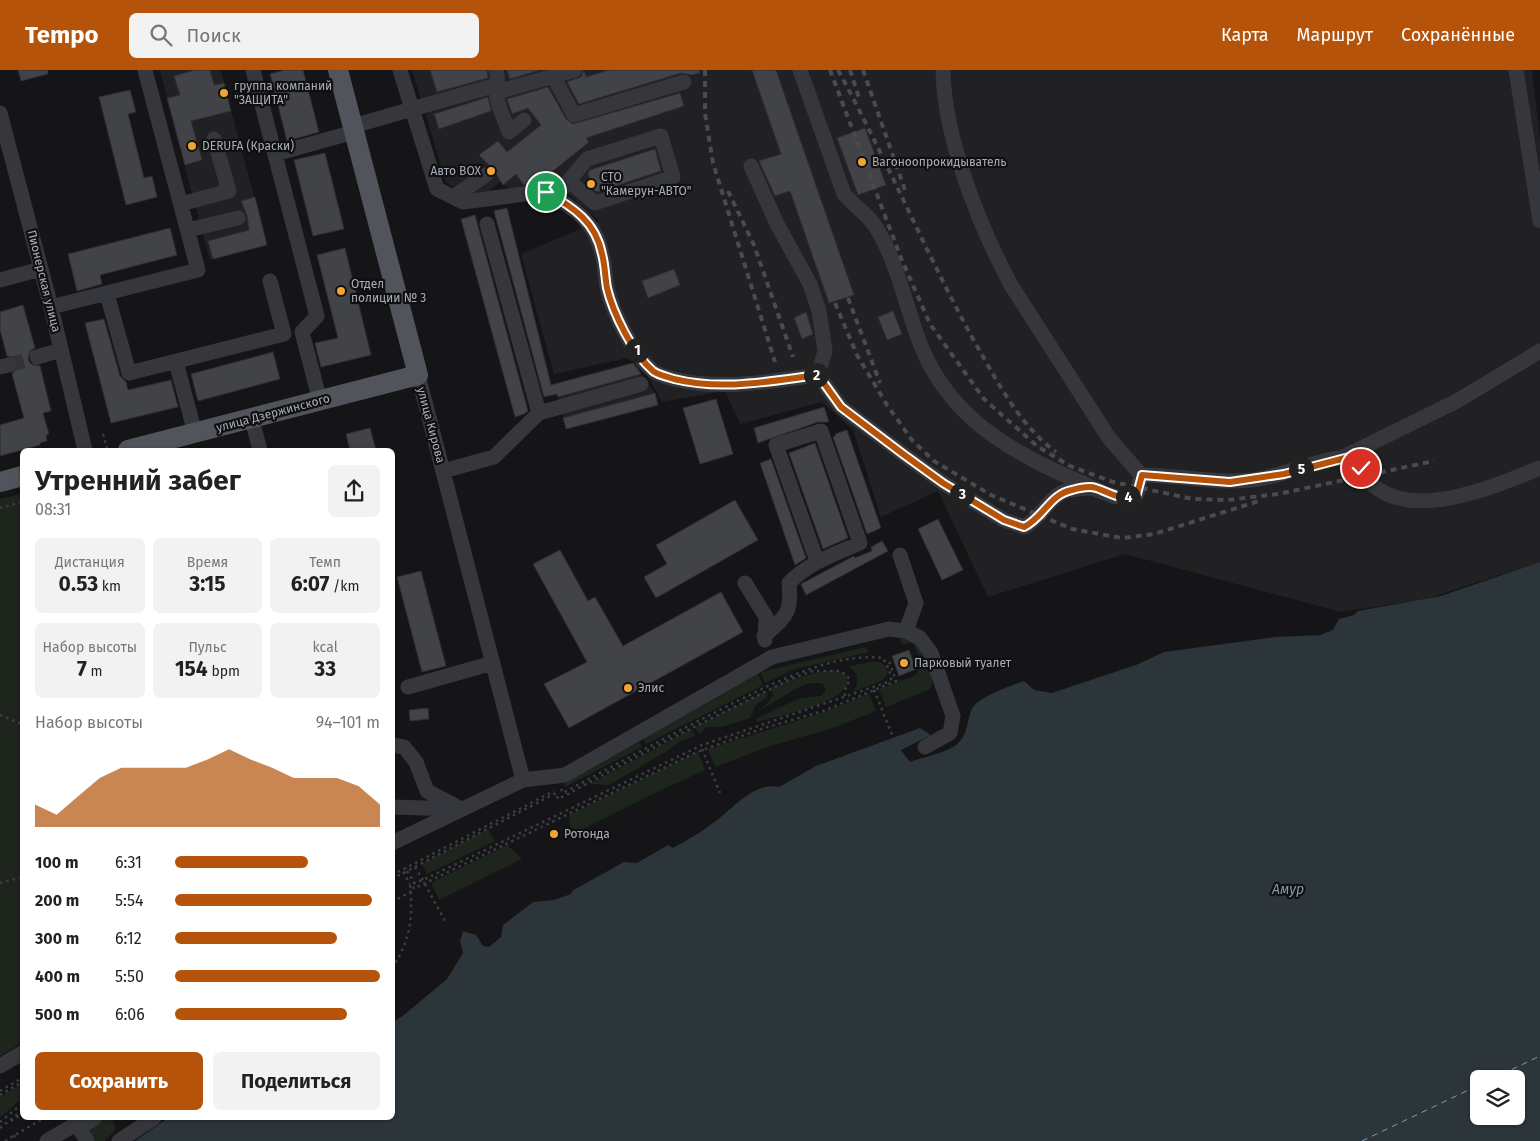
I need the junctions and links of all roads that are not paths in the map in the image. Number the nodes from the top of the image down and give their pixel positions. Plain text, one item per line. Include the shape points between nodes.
1 (145, 70) edge
2 (253, 70) edge
3 (338, 70) edge
4 (400, 70) edge
5 (496, 70) edge
6 (574, 70) edge
7 (800, 70) edge
8 (943, 70) edge
9 (1516, 70) edge
10 (553, 76) junction
11 (684, 82) dead end
12 (496, 85) junction
13 (412, 109) junction
14 (0, 113) edge
15 (524, 120) dead end
16 (353, 129) junction
17 (214, 139) dead end
18 (275, 154) junction
19 (750, 166) dead end
20 (7, 170) edge
21 (486, 175) dead end
22 (569, 180) junction
23 (546, 192) junction
24 (452, 197) junction
25 (181, 204) junction
26 (238, 218) dead end
27 (1540, 221) edge
28 (487, 224) dead end
29 (188, 230) junction
30 (41, 269) junction
31 (0, 280) edge
32 (270, 281) dead end
33 (107, 294) junction
34 (51, 308) junction
35 (61, 350) junction
36 (1540, 351) edge
37 (37, 357) tunnel mouth
38 (176, 362) junction
39 (418, 375) junction
40 (818, 375) junction
41 (641, 384) dead end
42 (320, 401) junction
43 (539, 413) junction
44 (252, 420) junction
45 (195, 434) junction
46 (85, 448) edge
47 (136, 448) edge
48 (259, 448) edge
49 (1341, 458) junction
50 (1540, 468) edge
51 (443, 471) junction
52 (1142, 475) junction
53 (20, 477) edge
54 (0, 482) edge
55 (1094, 487) junction
56 (900, 556) dead end
57 (817, 562) junction
58 (745, 583) dead end
59 (906, 631) junction
60 (764, 636) junction
61 (772, 658) junction
62 (493, 663) junction
63 (408, 687) dead end
64 (395, 746) edge
65 (925, 747) dead end
66 (523, 780) junction
67 (395, 807) edge
68 (461, 809) junction
69 (395, 842) edge
70 (20, 1054) edge
71 (0, 1066) edge
72 (134, 1120) edge
73 (151, 1120) edge
74 (79, 1123) edge
75 (47, 1141) edge
76 (87, 1141) edge
77 (110, 1141) edge
78 (119, 1141) edge

1 - 25 street
2 - 18 street
3 - 16 main road, улица Кирова
4 - 13 street
5 - 12 street
6 - 10 street
7 - 55 street via 844,194 869,217 885,242 922,348 943,386 971,420 993,438 1052,470
8 - 52 street via 954,137 974,201 998,260 1109,438
9 - 27 street
10 - 11 street via 574,115
10 - 12 street via 504,90
12 - 13 street
12 - 15 street via 497,99 509,132
13 - 16 street
13 - 24 street via 437,190
14 - 20 street, Пионерская улица
16 - 18 street
16 - 39 main road, улица Кирова
17 - 25 street via 229,191
18 - 42 street via 317,316 302,332
19 - 40 street via 816,302 825,351
20 - 30 street, Пионерская улица
21 - 24 street
22 - 22 street via 587,159 661,136 673,177 595,203
22 - 23 street via 562,190
23 - 24 street via 484,201 463,202
23 - 40 street via 585,217 594,231 603,255 612,303 632,343 654,371 685,382 717,384 746,384
25 - 29 street
26 - 29 street
28 - 43 street
29 - 33 street via 198,270
30 - 31 street
30 - 34 street, Пионерская улица
32 - 38 street via 284,334
33 - 34 street
33 - 38 street via 129,374
34 - 35 street, Пионерская улица
35 - 37 street
35 - 46 street, Пионерская улица
36 - 49 street via 1457,401
38 - 45 street
39 - 42 main road, улица Дзержинского
39 - 51 street, улица Кирова
40 - 55 street via 841,407 943,483 1004,520 1024,527 1061,493
41 - 43 street
42 - 44 main road, улица Дзержинского
43 - 51 street via 494,457
44 - 45 main road, улица Дзержинского
44 - 48 street
45 - 47 main road, улица Дзержинского
49 - 50 street via 1349,457 1355,461 1374,485 1394,496 1432,501 1461,497
49 - 52 street via 1284,474 1230,482
51 - 62 street, улица Кирова
52 - 55 street via 1137,494 1132,497 1118,497
53 - 54 main road
56 - 59 street via 916,603
57 - 57 street via 860,543 820,431 776,445
57 - 60 street via 789,583 791,604 782,620
58 - 60 street via 766,617
59 - 61 street via 890,629
59 - 65 street via 920,638 931,653 953,716 950,734
60 - 61 street
61 - 66 street via 565,775
62 - 63 street
62 - 66 street, улица Кирова
64 - 68 street via 404,747 416,762 427,791
66 - 68 street
67 - 68 street
68 - 69 street
70 - 71 street
72 - 77 street
73 - 78 street
74 - 75 street
74 - 76 street

